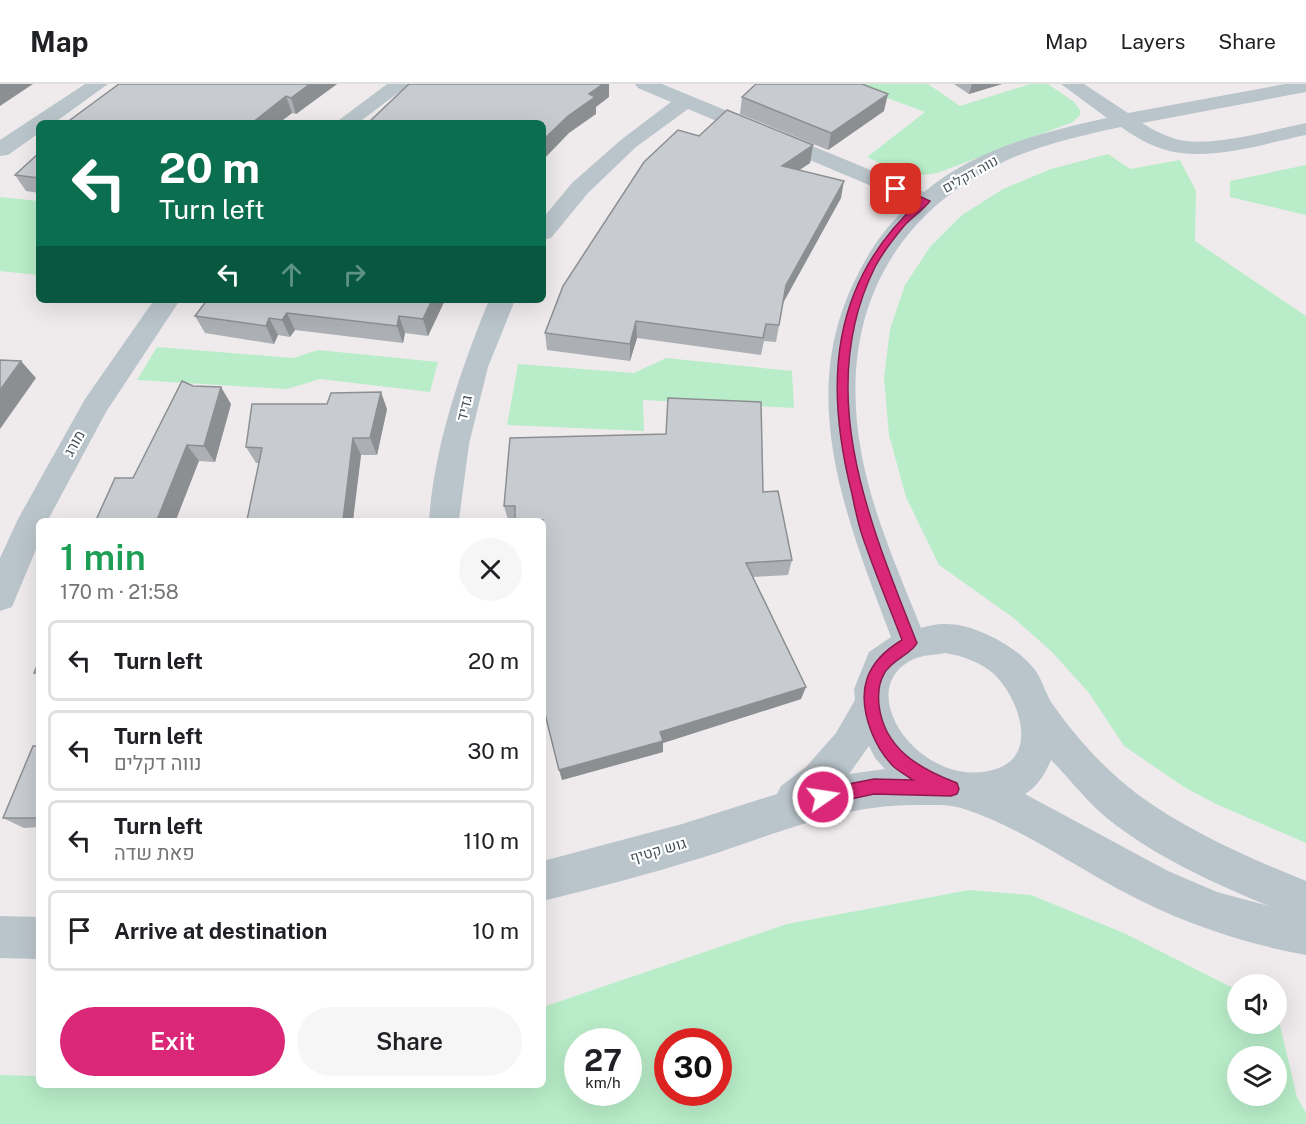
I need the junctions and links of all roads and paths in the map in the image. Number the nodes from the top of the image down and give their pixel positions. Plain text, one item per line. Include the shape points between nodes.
1 (98, 84) edge
2 (400, 84) edge
3 (645, 84) edge
4 (1071, 84) edge
5 (1296, 88) edge
6 (686, 101) junction
7 (1306, 104) edge
8 (45, 120) edge
9 (349, 120) edge
10 (1128, 121) junction
11 (36, 126) edge
12 (1306, 129) edge
13 (0, 150) edge
14 (926, 201) junction
15 (546, 229) edge
16 (165, 303) edge
17 (501, 303) edge
18 (444, 518) edge
19 (0, 597) edge
20 (910, 643) junction
21 (871, 704) junction
22 (1040, 717) junction
23 (958, 790) junction
24 (772, 814) junction
25 (546, 879) edge
26 (1306, 901) edge
27 (1306, 934) edge
28 (0, 937) edge
29 (36, 938) edge

1 - 8 street
2 - 9 street
3 - 6 street
4 - 10 street
5 - 7 street
5 - 10 street, נווה דקלים
6 - 14 street
6 - 15 street via 629,143 579,188
10 - 12 street via 1162,141 1194,148
10 - 14 street, נווה דקלים via 1038,142 984,163
11 - 13 street
14 - 20 street, נווה דקלים via 900,224 871,266 850,316 842,377 846,449 869,537
16 - 19 street, מורג via 132,347 72,443
17 - 18 street, גדיד via 475,367 455,444
20 - 21 street via 892,654 877,671 870,692
20 - 22 street via 945,638 971,643 996,656 1024,682
21 - 23 street via 882,739 899,761 923,778
21 - 24 street, גוש קטיף via 858,734 831,769
22 - 23 street via 1040,741 1024,771 992,789
22 - 26 street via 1100,788 1129,810 1211,860
23 - 24 street, גוש קטיף via 874,787 823,797
23 - 27 street via 996,799 1028,813 1175,896 1224,915
24 - 25 street, גוש קטיף via 639,856
28 - 29 street

